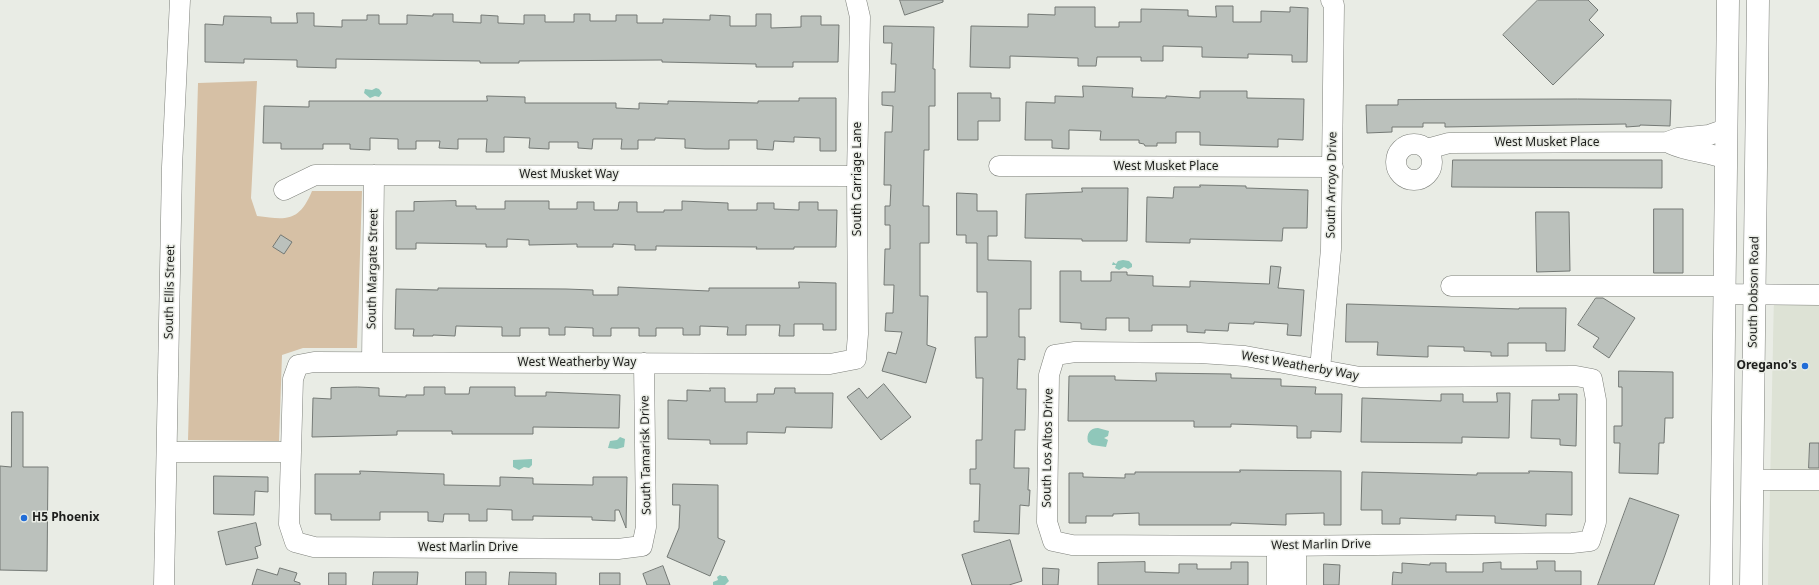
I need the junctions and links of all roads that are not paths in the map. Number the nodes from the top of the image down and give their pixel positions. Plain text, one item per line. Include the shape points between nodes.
1 (180, 0) edge
2 (856, 0) edge
3 (1331, 0) edge
4 (1728, 0) edge
5 (1758, 0) edge
6 (1726, 129) junction
7 (1667, 142) junction
8 (1427, 149) dead end
9 (1726, 159) junction
10 (999, 166) dead end
11 (1332, 167) junction
12 (374, 175) junction
13 (857, 176) junction
14 (284, 190) dead end
15 (1451, 286) dead end
16 (1724, 290) junction
17 (1754, 294) junction
18 (1819, 295) edge
19 (1056, 356) joint
20 (856, 359) joint
21 (372, 362) junction
22 (644, 363) junction
23 (1320, 369) junction
24 (167, 452) junction
25 (291, 452) junction
26 (1752, 480) junction
27 (1819, 480) edge
28 (1053, 541) joint
29 (1590, 541) joint
30 (642, 546) joint
31 (1286, 546) junction
32 (164, 585) edge
33 (1277, 585) edge
34 (1296, 585) edge
35 (1721, 585) edge
36 (1751, 585) edge

1 - 24 street, South Ellis Street via 172,167
2 - 13 street, South Carriage Lane via 860,17
3 - 11 street, South Arroyo Drive via 1334,5
4 - 6 main road
5 - 17 main road, South Dobson Road
6 - 7 street, West Musket Place via 1709,135 1678,138
6 - 9 main road
7 - 8 street, West Musket Place via 1449,143
7 - 9 street, West Musket Place via 1680,148 1710,153
9 - 16 main road
10 - 11 street, West Musket Place
11 - 23 street, South Arroyo Drive via 1331,249
12 - 13 street, West Musket Way
12 - 14 street, West Musket Way via 315,175
12 - 21 street, South Margate Street
13 - 20 street, South Carriage Lane
15 - 16 street
16 - 17 street
16 - 35 main road
17 - 18 street
17 - 26 main road, South Dobson Road
19 - 23 street, West Weatherby Way via 1075,352 1200,353 1245,356
19 - 28 street, South Los Altos Drive via 1049,375 1047,522
20 - 22 street, West Weatherby Way via 830,364
21 - 22 street, West Weatherby Way
21 - 25 street, West Weatherby Way via 314,362 298,365 293,379
22 - 30 street, South Tamarisk Drive via 646,527
23 - 29 street, West Weatherby Way via 1360,377 1576,376 1592,379 1596,400 1596,522
24 - 25 street
24 - 32 street, South Ellis Street
25 - 30 street, West Marlin Drive via 289,524 295,542 322,547 618,549
26 - 27 street
26 - 36 main road, South Dobson Road
28 - 31 street, West Marlin Drive via 1072,545
29 - 31 street, West Marlin Drive
31 - 33 street
31 - 34 street

